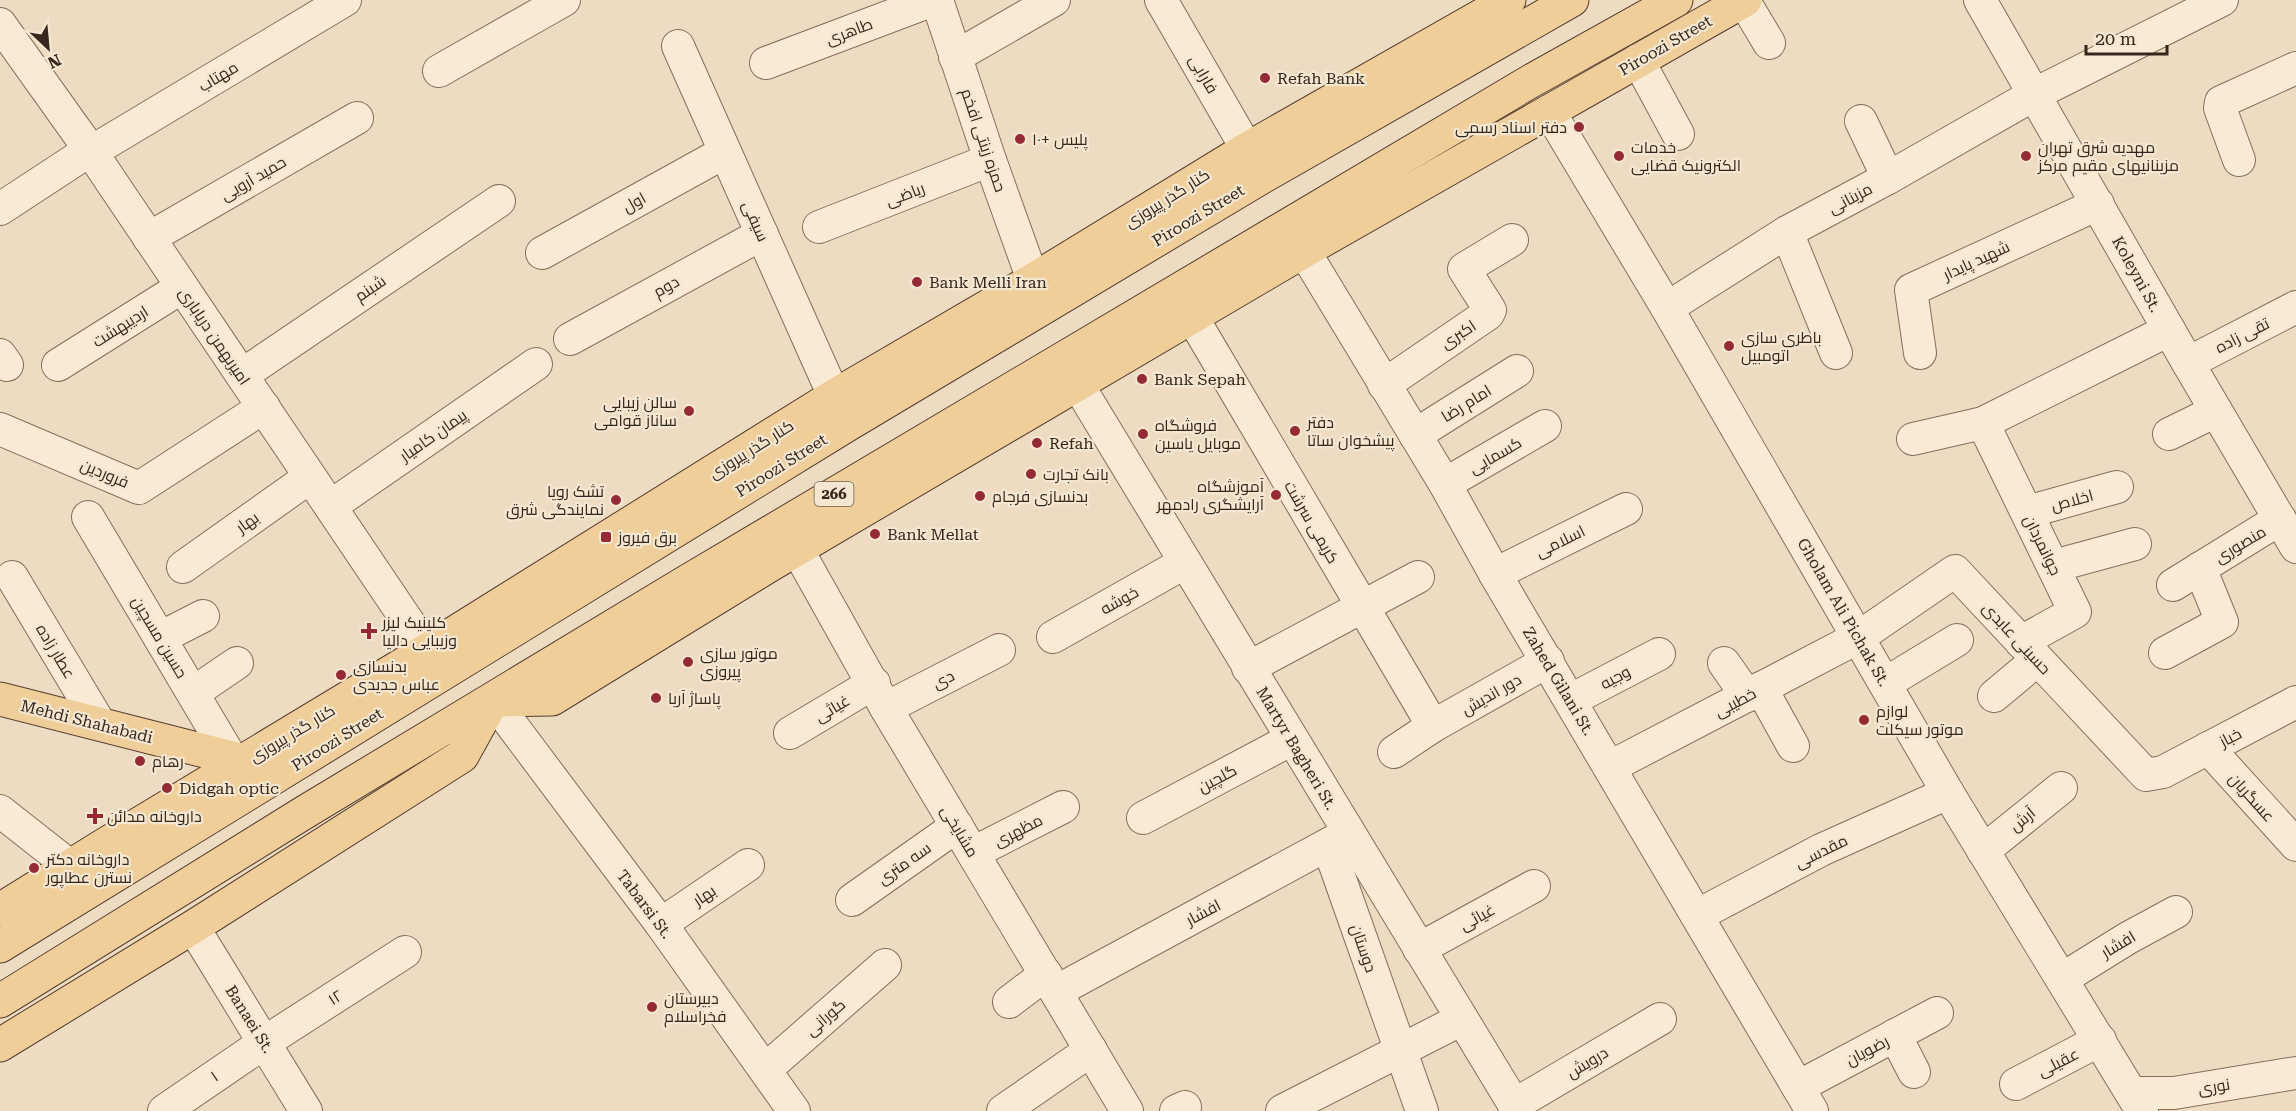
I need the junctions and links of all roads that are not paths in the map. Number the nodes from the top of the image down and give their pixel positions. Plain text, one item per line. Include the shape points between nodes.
1 (345, 0) edge
2 (564, 0) edge
3 (935, 0) edge
4 (1054, 0) edge
5 (1161, 0) edge
6 (1572, 0) edge
7 (1676, 0) edge
8 (1744, 0) edge
9 (1980, 0) edge
10 (2222, 0) edge
11 (1490, 5) edge
12 (0, 24) edge
13 (1769, 43) dead end
14 (678, 46) dead end
15 (955, 57) junction
16 (1638, 60) junction
17 (765, 63) dead end
18 (2296, 68) edge
19 (439, 71) dead end
20 (1531, 81) junction
21 (2035, 94) junction
22 (1549, 111) junction
23 (357, 118) dead end
24 (1861, 120) dead end
25 (1678, 134) dead end
26 (1247, 149) junction
27 (91, 151) junction
28 (725, 152) junction
29 (990, 160) junction
30 (2239, 160) dead end
31 (1888, 178) junction
32 (499, 201) dead end
33 (2098, 204) junction
34 (0, 208) edge
35 (819, 226) dead end
36 (1787, 232) junction
37 (762, 234) junction
38 (149, 238) junction
39 (1297, 238) junction
40 (1512, 240) dead end
41 (542, 253) dead end
42 (1033, 280) junction
43 (182, 287) junction
44 (1185, 304) junction
45 (2296, 307) edge
46 (1667, 308) junction
47 (2169, 330) junction
48 (570, 339) dead end
49 (1920, 352) dead end
50 (1836, 353) dead end
51 (2188, 363) junction
52 (536, 364) dead end
53 (58, 365) dead end
54 (1517, 371) dead end
55 (1070, 372) junction
56 (242, 375) junction
57 (1384, 385) junction
58 (834, 396) junction
59 (264, 407) junction
60 (2216, 411) junction
61 (1983, 423) junction
62 (1545, 426) dead end
63 (0, 429) edge
64 (2169, 434) dead end
65 (1415, 435) junction
66 (1913, 439) dead end
67 (310, 477) junction
68 (1445, 484) junction
69 (2117, 488) dead end
70 (331, 506) junction
71 (1626, 509) dead end
72 (2027, 512) junction
73 (88, 517) dead end
74 (2280, 519) junction
75 (2135, 544) dead end
76 (2296, 547) edge
77 (797, 549) junction
78 (1184, 563) junction
79 (2054, 566) junction
80 (183, 567) dead end
81 (2200, 568) junction
82 (1495, 574) junction
83 (12, 577) dead end
84 (1418, 577) dead end
85 (2173, 585) dead end
86 (1362, 607) junction
87 (203, 616) dead end
88 (1053, 637) dead end
89 (1859, 637) junction
90 (160, 638) junction
91 (1957, 640) dead end
92 (427, 650) junction
93 (999, 650) dead end
94 (2029, 651) junction
95 (1659, 654) dead end
96 (2165, 654) dead end
97 (1548, 661) junction
98 (237, 663) dead end
99 (1724, 663) dead end
100 (1248, 668) junction
101 (1886, 683) junction
102 (1754, 692) junction
103 (193, 693) junction
104 (880, 695) junction
105 (1994, 696) dead end
106 (0, 699) edge
107 (493, 699) junction
108 (1571, 700) junction
109 (2296, 702) edge
110 (100, 724) junction
111 (1433, 726) junction
112 (790, 733) dead end
113 (1292, 739) junction
114 (1793, 746) dead end
115 (2208, 748) junction
116 (1394, 752) dead end
117 (238, 759) junction
118 (1610, 767) junction
119 (2163, 772) joint
120 (2061, 788) dead end
121 (1948, 793) junction
122 (1063, 807) dead end
123 (0, 811) edge
124 (1143, 818) dead end
125 (957, 826) junction
126 (1339, 839) junction
127 (2296, 845) edge
128 (1983, 850) junction
129 (973, 853) junction
130 (748, 865) dead end
131 (70, 866) junction
132 (1534, 886) dead end
133 (172, 896) junction
134 (852, 900) dead end
135 (0, 910) edge
136 (2176, 912) dead end
137 (1698, 915) junction
138 (660, 924) junction
139 (194, 927) junction
140 (0, 946) edge
141 (1419, 949) junction
142 (405, 952) dead end
143 (885, 965) dead end
144 (2062, 979) junction
145 (1052, 982) junction
146 (0, 1001) edge
147 (1009, 1002) dead end
148 (1937, 1013) dead end
149 (1462, 1019) junction
150 (1660, 1019) dead end
151 (1895, 1035) junction
152 (2100, 1040) junction
153 (264, 1042) junction
154 (0, 1045) edge
155 (1091, 1050) junction
156 (1400, 1051) junction
157 (766, 1069) junction
158 (1914, 1072) dead end
159 (2296, 1073) edge
160 (2016, 1084) dead end
161 (1805, 1099) edge
162 (2137, 1102) edge
163 (1516, 1108) edge
164 (164, 1111) edge
165 (306, 1111) edge
166 (794, 1111) edge
167 (1003, 1111) edge
168 (1127, 1111) edge
169 (1282, 1111) edge
170 (1422, 1111) edge

1 - 27 street, مهتاب
2 - 19 street
3 - 15 street, حمزه زینتی افخم
3 - 17 street, طاهری
4 - 15 street
5 - 26 street, فارابی
6 - 140 main road, Piroozi Street via 1262,177 847,425
7 - 20 main road, Piroozi Street / 266
8 - 13 street
8 - 16 main road, Piroozi Street
9 - 21 street, Koleyni St.
10 - 21 street, مزینانی
11 - 26 main road, کنار گذر پیروزی
12 - 27 street, امیربهمن دریاباری
14 - 28 street, سیفی
15 - 29 street, حمزه زینتی افخم
16 - 22 main road, Piroozi Street
16 - 25 street
18 - 30 street via 2221,102
20 - 22 main road
20 - 39 main road, Piroozi Street / 266
21 - 31 street, مزینانی
21 - 33 street, Koleyni St.
22 - 39 main road, Piroozi Street
22 - 46 street, Gholam Ali Pichak St.
23 - 38 street, حمید آرویی
24 - 31 street
26 - 42 main road, کنار گذر پیروزی
27 - 34 street, مهتاب
27 - 38 street, امیربهمن دریاباری
28 - 37 street, سیفی
28 - 41 street, اول
29 - 35 street, ریاضی
29 - 42 street, حمزه زینتی افخم
31 - 36 street, مزینانی
32 - 56 street, شبنم
33 - 47 street, Koleyni St.
33 - 49 street, شهید پایدار via 1911,290
36 - 46 street, مزینانی
36 - 50 street
37 - 48 street, دوم
37 - 58 street, سیفی
38 - 43 street, امیربهمن دریاباری
39 - 44 main road, Piroozi Street / 266
39 - 57 street, Zahed Gilani St.
40 - 57 street, اکبری via 1464,269 1490,310 1488,314
42 - 58 main road, کنار گذر پیروزی
43 - 53 street, اردیبهشت
43 - 56 street, امیربهمن دریاباری
44 - 55 main road, Piroozi Street / 266
44 - 86 street, کریمی سرشت
45 - 51 street, تقی زاده
46 - 89 street, Gholam Ali Pichak St.
47 - 51 street, Koleyni St.
47 - 61 street
51 - 60 street, Koleyni St.
52 - 70 street, پیمان کامیار
54 - 65 street, امام رضا
55 - 77 main road, Piroozi Street
55 - 78 street, Martyr Bagheri St.
55 - 107 main road, Piroozi Street / 266
56 - 59 street, امیربهمن دریاباری
57 - 65 street, Zahed Gilani St.
58 - 92 main road, کنار گذر پیروزی
59 - 63 street, فروردین via 139,488
59 - 67 street, امیربهمن دریاباری
60 - 64 street
60 - 74 street, Koleyni St.
61 - 66 street
61 - 72 street, جوانمردان
62 - 68 street, کسمایی
65 - 68 street, Zahed Gilani St.
67 - 70 street, امیربهمن دریاباری
67 - 80 street, بهار
68 - 82 street, Zahed Gilani St.
69 - 72 street, اخلاص
70 - 92 street, امیربهمن دریاباری
71 - 82 street, اسلامی
72 - 79 street, جوانمردان
73 - 90 street, حسین مسچین
74 - 76 street, Koleyni St.
74 - 81 street, منصوری
75 - 79 street
77 - 104 street, مشایخی
77 - 107 main road, Piroozi Street via 552,699
78 - 88 street, خوشه
78 - 100 street, Martyr Bagheri St.
79 - 94 street, جوانمردان via 2075,612
81 - 85 street, منصوری
81 - 96 street, منصوری via 2222,622
82 - 97 street, Zahed Gilani St.
83 - 110 street, عطار زاده
84 - 86 street
86 - 100 street
86 - 111 street, کریمی سرشت
87 - 90 street
89 - 94 street, حسینی عابدی via 1955,571
89 - 101 street, Gholam Ali Pichak St.
89 - 102 street, خطیبی
90 - 103 street, حسین مسچین
91 - 101 street
92 - 117 main road, کنار گذر پیروزی
93 - 104 street, دی
94 - 105 street
94 - 119 street, حسینی عابدی via 2146,775
95 - 108 street, وجیه
97 - 108 street, Zahed Gilani St.
97 - 111 street, دور اندیش
98 - 103 street
99 - 102 street
100 - 113 street, Martyr Bagheri St.
101 - 121 street, Gholam Ali Pichak St.
102 - 114 street
102 - 118 street, خطیبی
103 - 117 street, حسین مسچین
104 - 112 street, غیاثی
104 - 125 street, مشایخی
106 - 110 main road, Mehdi Shahabadi
107 - 133 main road, Piroozi Street / 266
107 - 138 street, Tabarsi St.
107 - 139 main road via 462,756
108 - 118 street, Zahed Gilani St.
109 - 115 street, خباز
110 - 117 main road, Mehdi Shahabadi
111 - 116 street, دور اندیش
113 - 124 street, گلچین
113 - 126 street, Martyr Bagheri St.
115 - 119 street, خباز
115 - 127 street, عسگریان
117 - 131 main road, کنار گذر پیروزی
118 - 137 street, Zahed Gilani St.
120 - 128 street, آرش
121 - 128 street, Gholam Ali Pichak St.
121 - 137 street, مقدسی via 1821,850
122 - 129 street, مظهری
123 - 131 street
125 - 129 street, مشایخی
125 - 134 street, سه متری
126 - 141 street, Martyr Bagheri St.
126 - 145 street, افشار
126 - 156 street, دوستان
128 - 144 street, Gholam Ali Pichak St.
129 - 145 street, مشایخی
130 - 138 street, بهار
131 - 135 main road, کنار گذر پیروزی
132 - 141 street, غیائی
133 - 139 main road
133 - 146 main road, Piroozi Street / 266
136 - 144 street, افشار
137 - 161 street, Zahed Gilani St.
138 - 157 street, Tabarsi St.
139 - 153 street, Banaei St.
139 - 154 main road
141 - 149 street, Martyr Bagheri St.
142 - 153 street, ۱۲
143 - 157 street, گورانی
144 - 152 street, Gholam Ali Pichak St.
145 - 147 street, افشار
145 - 155 street, مشایخی
148 - 151 street, رضویان
149 - 156 street
149 - 163 street, Martyr Bagheri St.
150 - 163 street, درویش
151 - 158 street
151 - 161 street, رضویان
152 - 160 street, عقیلی
152 - 162 street, Gholam Ali Pichak St.
153 - 164 street, ۱
153 - 165 street, Banaei St.
155 - 167 street
155 - 168 street, مشایخی
156 - 169 street
156 - 170 street, دوستان
157 - 166 street, Tabarsi St.
159 - 162 street, نوری

